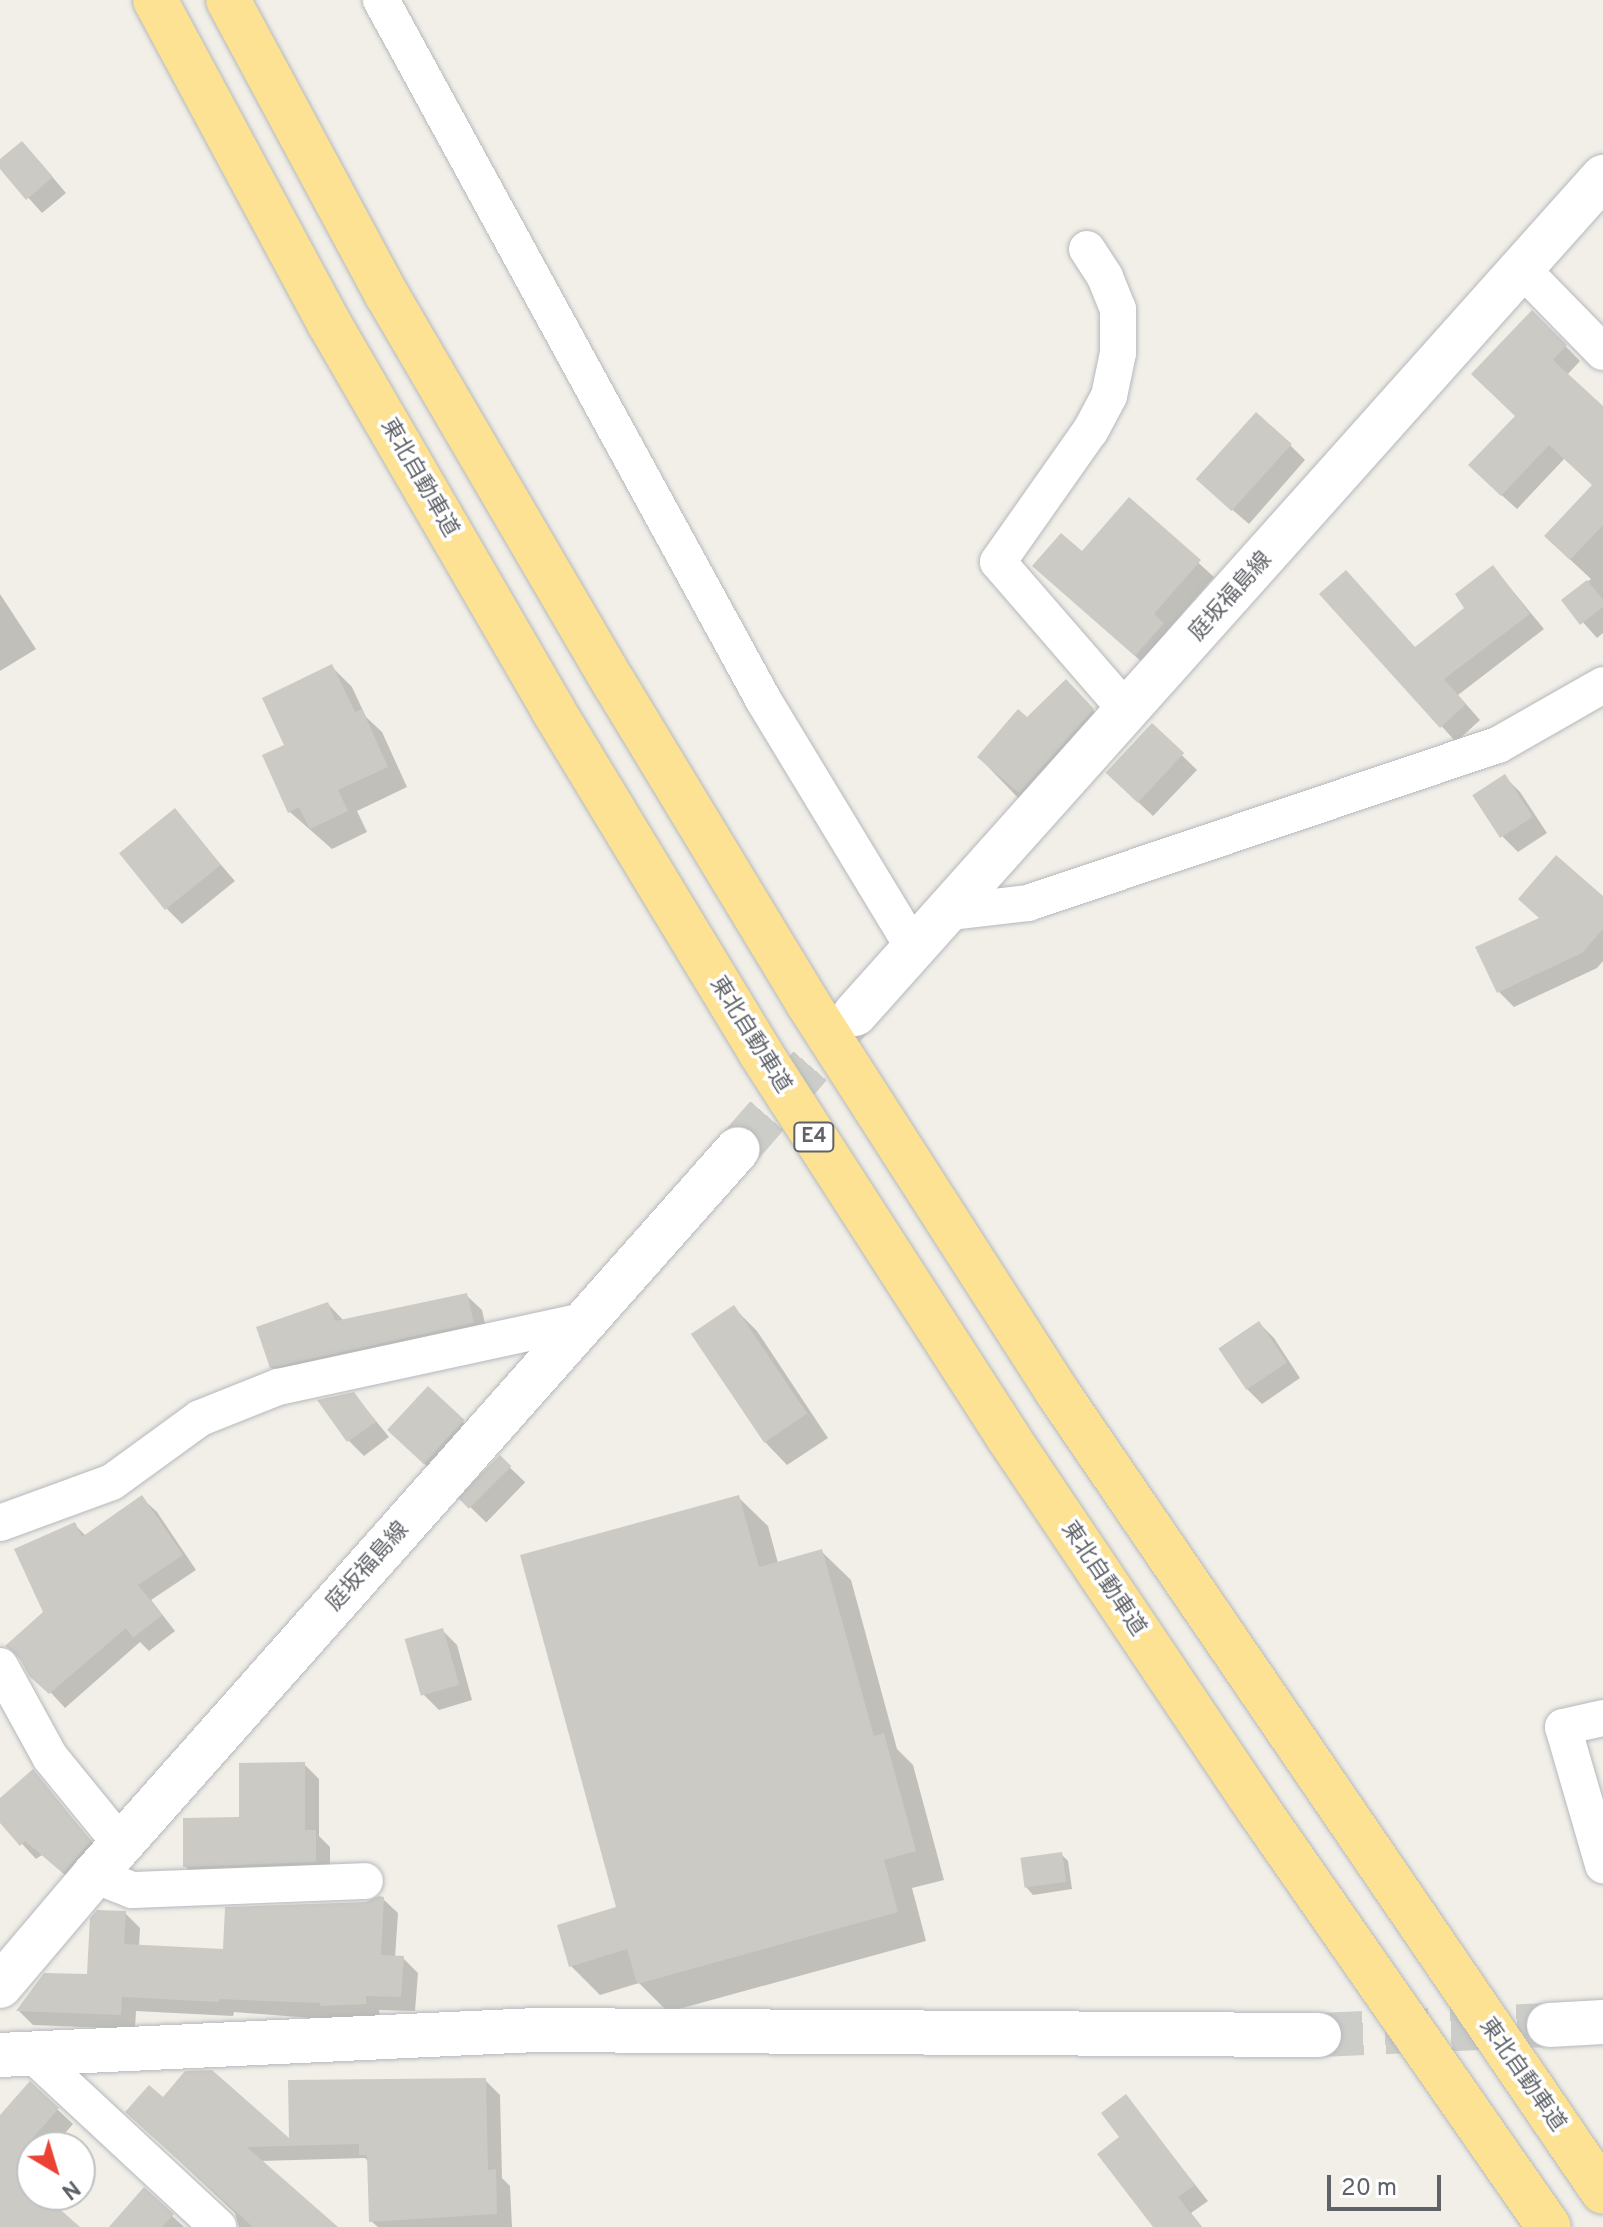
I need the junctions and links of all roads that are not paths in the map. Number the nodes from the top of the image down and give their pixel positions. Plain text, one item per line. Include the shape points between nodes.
1 (155, 0) edge
2 (228, 0) edge
3 (381, 0) edge
4 (1603, 177) edge
5 (1087, 249) dead end
6 (1522, 269) junction
7 (1603, 352) edge
8 (1603, 685) edge
9 (1128, 712) junction
10 (942, 913) junction
11 (913, 947) junction
12 (855, 1014) tunnel mouth
13 (738, 1149) tunnel mouth
14 (588, 1320) junction
15 (0, 1523) edge
16 (0, 1666) edge
17 (1603, 1718) edge
18 (108, 1859) junction
19 (1603, 1865) edge
20 (365, 1881) dead end
21 (0, 1986) edge
22 (1603, 2022) edge
23 (1549, 2025) tunnel mouth
24 (1319, 2035) tunnel mouth
25 (17, 2055) edge
26 (1603, 2192) edge
27 (218, 2227) edge
28 (1549, 2227) edge

1 - 28 highway, 東北自動車道 / E4 via 329,323 553,710 760,1052 1008,1437
2 - 26 highway, 東北自動車道 via 387,295 807,1002 1058,1393
3 - 11 street via 764,701
4 - 6 main road, 庭坂福島線
5 - 9 street via 1118,309 1118,353 1109,396 998,562
6 - 7 street
6 - 9 main road, 庭坂福島線
8 - 10 street via 1498,745 1028,903
9 - 10 main road, 庭坂福島線
10 - 11 main road, 庭坂福島線
11 - 12 main road, 庭坂福島線
13 - 14 main road, 庭坂福島線
14 - 15 street via 278,1387 200,1418 112,1482
14 - 18 main road, 庭坂福島線
16 - 18 street
17 - 19 street via 1563,1727
18 - 20 street via 132,1890
18 - 21 main road, 庭坂福島線
22 - 23 main road
24 - 25 main road via 536,2030
25 - 27 street

